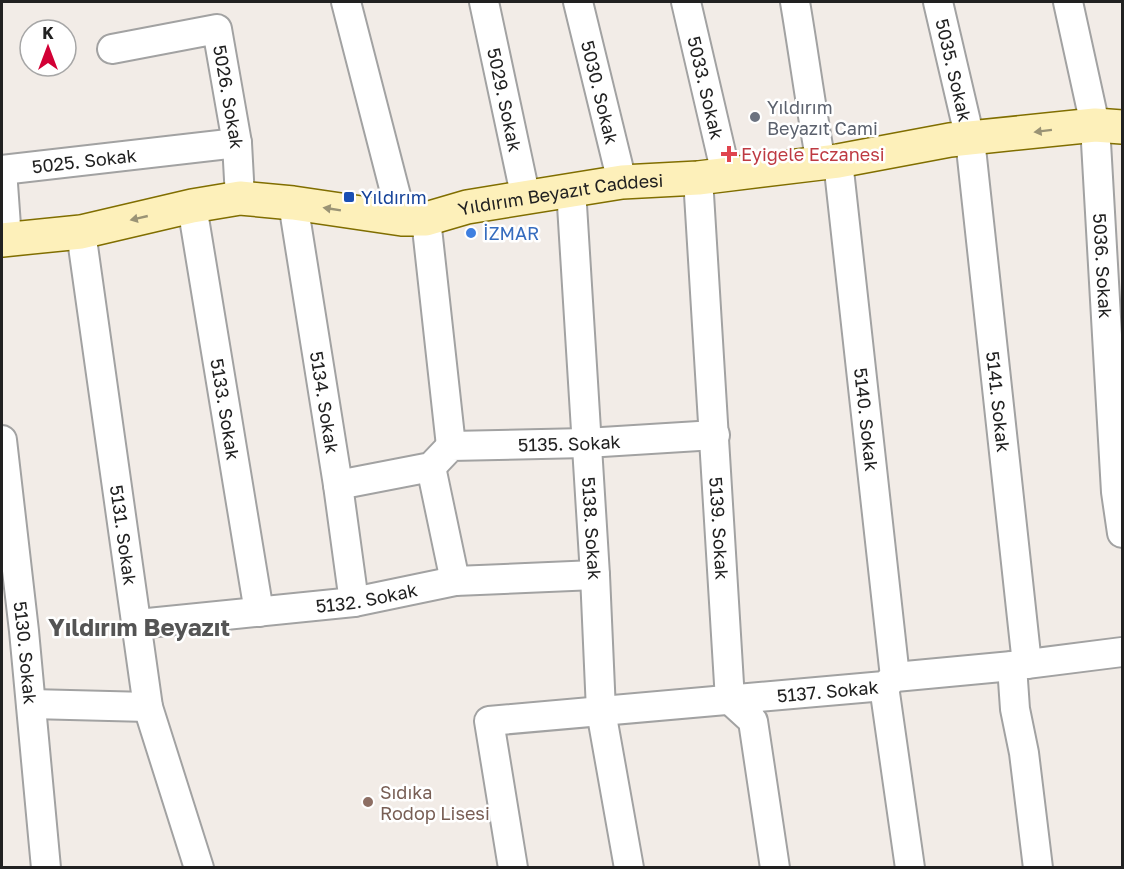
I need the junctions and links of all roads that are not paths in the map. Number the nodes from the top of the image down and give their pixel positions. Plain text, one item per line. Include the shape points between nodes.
1 (346, 2) edge
2 (484, 2) edge
3 (578, 2) edge
4 (686, 2) edge
5 (795, 2) edge
6 (938, 2) edge
7 (1068, 2) edge
8 (112, 49) dead end
9 (1109, 126) edge
10 (970, 139) junction
11 (237, 143) junction
12 (829, 162) junction
13 (712, 176) junction
14 (622, 182) junction
15 (571, 189) junction
16 (240, 198) junction
17 (526, 199) junction
18 (293, 203) junction
19 (192, 206) junction
20 (414, 219) junction
21 (81, 232) junction
22 (4, 240) edge
23 (715, 435) junction
24 (2, 440) edge
25 (586, 443) junction
26 (451, 446) junction
27 (431, 467) junction
28 (338, 485) junction
29 (1122, 533) edge
30 (595, 575) junction
31 (454, 581) junction
32 (354, 602) junction
33 (259, 612) junction
34 (138, 624) junction
35 (1122, 652) edge
36 (1020, 665) junction
37 (889, 682) junction
38 (730, 700) junction
39 (31, 704) junction
40 (148, 707) junction
41 (601, 711) junction
42 (46, 867) edge
43 (199, 867) edge
44 (513, 867) edge
45 (629, 867) edge
46 (775, 867) edge
47 (910, 867) edge
48 (1038, 867) edge

1 - 20 street
2 - 17 street, 5029. Sokak
3 - 14 street, 5030. Sokak
4 - 13 street, 5033. Sokak
5 - 12 street, 5140. Sokak
6 - 10 street, 5035. Sokak
7 - 9 street, 5036. Sokak
8 - 11 street, 5026. Sokak via 217,29
9 -> 10 main road, Yıldırım Beyazıt Caddesi
9 - 29 street, 5036. Sokak via 1116,492
10 - 12 main road, Yıldırım Beyazıt Caddesi
10 - 36 street, 5141. Sokak
11 - 16 street, 5026. Sokak
11 - 22 street, 5025. Sokak via 2,170
12 - 13 main road, Yıldırım Beyazıt Caddesi
12 - 37 street, 5140. Sokak
13 - 14 main road, Yıldırım Beyazıt Caddesi
13 - 23 street, 5139. Sokak
14 - 15 main road, Yıldırım Beyazıt Caddesi
15 - 17 main road, Yıldırım Beyazıt Caddesi
15 - 25 street, 5138. Sokak
16 - 18 main road, Yıldırım Beyazıt Caddesi
16 - 19 main road, Yıldırım Beyazıt Caddesi
17 - 20 main road, Yıldırım Beyazıt Caddesi
20 -> 18 main road, Yıldırım Beyazıt Caddesi
18 - 28 street, 5134. Sokak
19 -> 21 main road, Yıldırım Beyazıt Caddesi
19 - 33 street, 5133. Sokak
20 - 26 street
21 - 22 main road, Yıldırım Beyazıt Caddesi
21 - 34 street, 5131. Sokak
23 - 25 street, 5135. Sokak
23 - 38 street, 5139. Sokak
24 - 39 street, 5130. Sokak
25 - 26 street, 5135. Sokak
25 - 30 street, 5138. Sokak
26 - 27 street
27 - 28 street
27 - 31 street
28 - 32 street, 5134. Sokak
30 - 31 street, 5132. Sokak
30 - 41 street, 5138. Sokak
31 - 32 street, 5132. Sokak
32 - 33 street, 5132. Sokak
33 - 34 street, 5132. Sokak
34 - 40 street, 5131. Sokak
35 - 36 street, 5137. Sokak
36 - 37 street, 5137. Sokak
36 - 48 street, 5141. Sokak via 1015,709
37 - 38 street, 5137. Sokak
37 - 47 street, 5140. Sokak
38 - 41 street, 5137. Sokak
38 - 46 street via 753,721
39 - 40 street
39 - 42 street, 5130. Sokak
40 - 43 street, 5131. Sokak
41 - 44 street, 5137. Sokak via 489,721
41 - 45 street, 5138. Sokak

